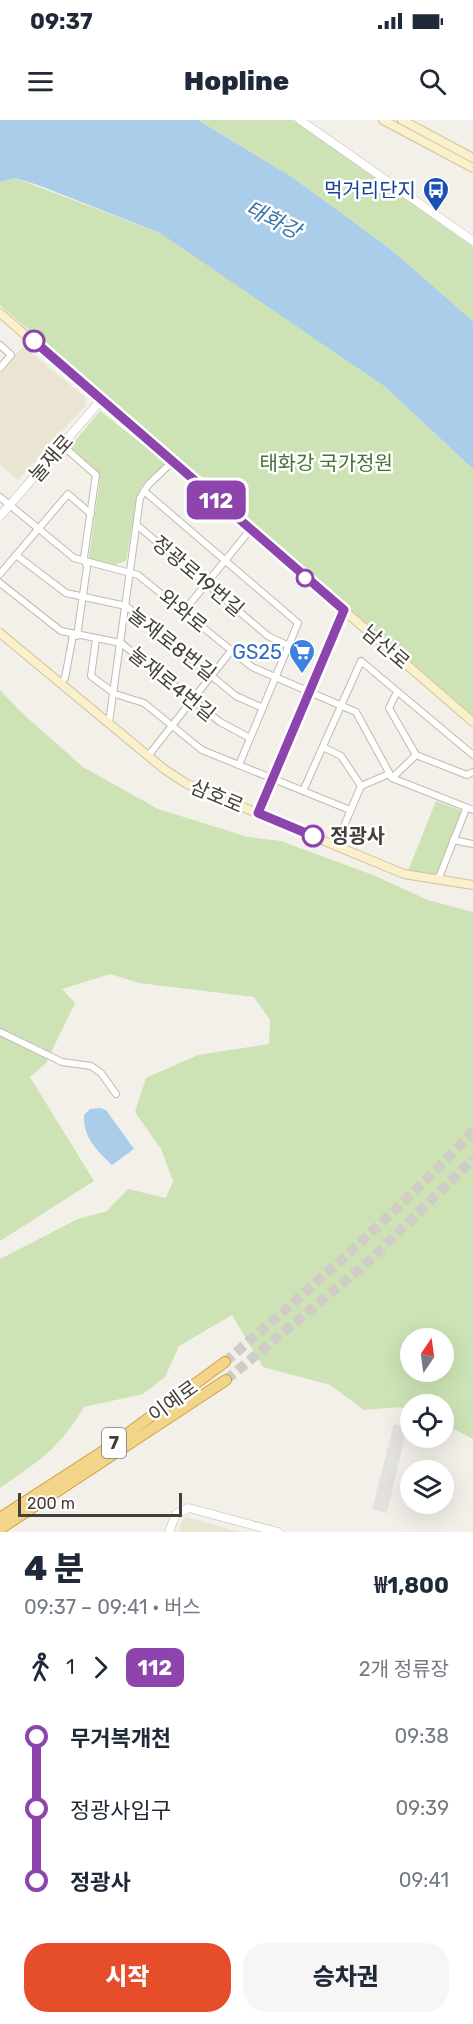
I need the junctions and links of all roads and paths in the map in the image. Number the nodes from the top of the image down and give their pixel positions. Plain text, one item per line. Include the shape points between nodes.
1 (300, 120) edge
2 (383, 120) edge
3 (402, 120) edge
4 (473, 158) edge
5 (473, 168) edge
6 (473, 241) edge
7 (0, 313) edge
8 (0, 345) edge
9 (0, 368) edge
10 (102, 399) junction
11 (62, 445) junction
12 (172, 462) junction
13 (144, 490) junction
14 (0, 497) edge
15 (10, 505) junction
16 (91, 514) junction
17 (0, 516) edge
18 (138, 526) junction
19 (38, 529) junction
20 (250, 530) junction
21 (16, 555) junction
22 (225, 561) junction
23 (85, 562) junction
24 (131, 572) junction
25 (0, 574) edge
26 (0, 583) edge
27 (207, 583) junction
28 (82, 597) junction
29 (126, 606) junction
30 (344, 610) junction
31 (184, 611) junction
32 (0, 633) edge
33 (75, 635) junction
34 (96, 639) junction
35 (121, 643) junction
36 (289, 646) junction
37 (231, 651) junction
38 (212, 675) junction
39 (276, 678) junction
40 (60, 683) junction
41 (310, 691) junction
42 (397, 692) junction
43 (115, 694) junction
44 (193, 699) junction
45 (342, 705) junction
46 (263, 708) junction
47 (473, 722) edge
48 (109, 723) junction
49 (172, 725) junction
50 (250, 738) junction
51 (323, 747) junction
52 (416, 755) junction
53 (473, 755) edge
54 (148, 756) junction
55 (239, 765) junction
56 (473, 772) edge
57 (390, 776) junction
58 (271, 778) junction
59 (361, 786) junction
60 (303, 791) junction
61 (350, 810) junction
62 (470, 810) edge
63 (258, 813) junction
64 (453, 840) junction
65 (473, 844) edge
66 (340, 848) junction
67 (438, 880) junction
68 (473, 885) edge
69 (0, 1032) edge
70 (116, 1094) dead end
71 (225, 1362) tunnel mouth
72 (226, 1380) tunnel mouth
73 (0, 1518) edge
74 (0, 1529) edge
75 (169, 1532) edge
76 (278, 1532) edge

1 - 6 street
2 - 5 main road
3 - 4 main road
7 - 10 main road, 남산로
8 - 9 street via 11,355
10 - 11 street, 눌재로
10 - 12 main road, 남산로
11 - 15 street, 눌재로
11 - 16 street via 96,475
12 - 13 street
12 - 20 main road, 남산로
13 - 18 street
13 - 22 street
14 - 15 street, 와와로
15 - 17 street, 눌재로
15 - 19 street, 와와로
16 - 19 street via 68,494
16 - 23 street
18 - 24 street
18 - 27 street, 정광로19번길
19 - 21 street
19 - 23 street, 와와로 via 74,558
20 - 22 street
20 - 30 main road, 남산로
21 - 25 street
21 - 28 street, 눌재로8번길 via 58,589
22 - 27 street
22 - 36 street via 298,623
23 - 24 street, 와와로
23 - 28 street
24 - 29 street
24 - 31 street, 와와로
26 - 33 street, 눌재로4번길 via 54,627
27 - 31 street
27 - 36 street, 정광로19번길 via 268,636
28 - 29 street, 눌재로8번길
28 - 33 street
29 - 35 street
29 - 38 street, 눌재로8번길
30 - 41 street
30 - 47 main road, 남산로
31 - 37 street, 와와로
32 - 40 main road, 삼호로
33 - 34 street, 눌재로4번길
33 - 40 street via 65,678
34 - 35 street, 눌재로4번길
34 - 43 street via 91,676
35 - 43 street
35 - 44 street, 눌재로4번길
36 - 39 street
37 - 38 street
37 - 39 street, 와와로
38 - 44 street
38 - 46 street, 눌재로8번길 via 236,696
39 - 41 street, 와와로
39 - 46 street
40 - 48 main road, 삼호로
41 - 45 street, 와와로
41 - 58 street
42 - 45 street via 360,661
42 - 52 street via 388,708
42 - 53 street
43 - 48 street
43 - 49 street via 138,699
44 - 49 street
44 - 50 street, 눌재로4번길 via 220,722
45 - 51 street
45 - 57 street, 와와로 via 356,712
46 - 50 street
48 - 54 main road, 삼호로
49 - 54 street
49 - 55 street via 202,750
50 - 55 street
51 - 59 street via 342,756
51 - 60 street
52 - 56 street via 467,775
52 - 57 street
54 - 63 main road, 삼호로 via 186,784
55 - 58 street
57 - 59 street
57 - 62 street
58 - 60 street
58 - 63 street
59 - 61 street
60 - 61 street
61 - 66 street via 340,833
62 - 64 street
63 - 66 main road, 삼호로
64 - 65 street
64 - 67 street
66 - 67 main road, 삼호로 via 404,874
67 - 68 main road, 삼호로
69 - 70 street via 62,1062 91,1066
71 - 73 highway, 이예로 / 7 via 105,1450
72 - 74 highway, 이예로 / 7
75 - 76 street via 176,1514 189,1508

